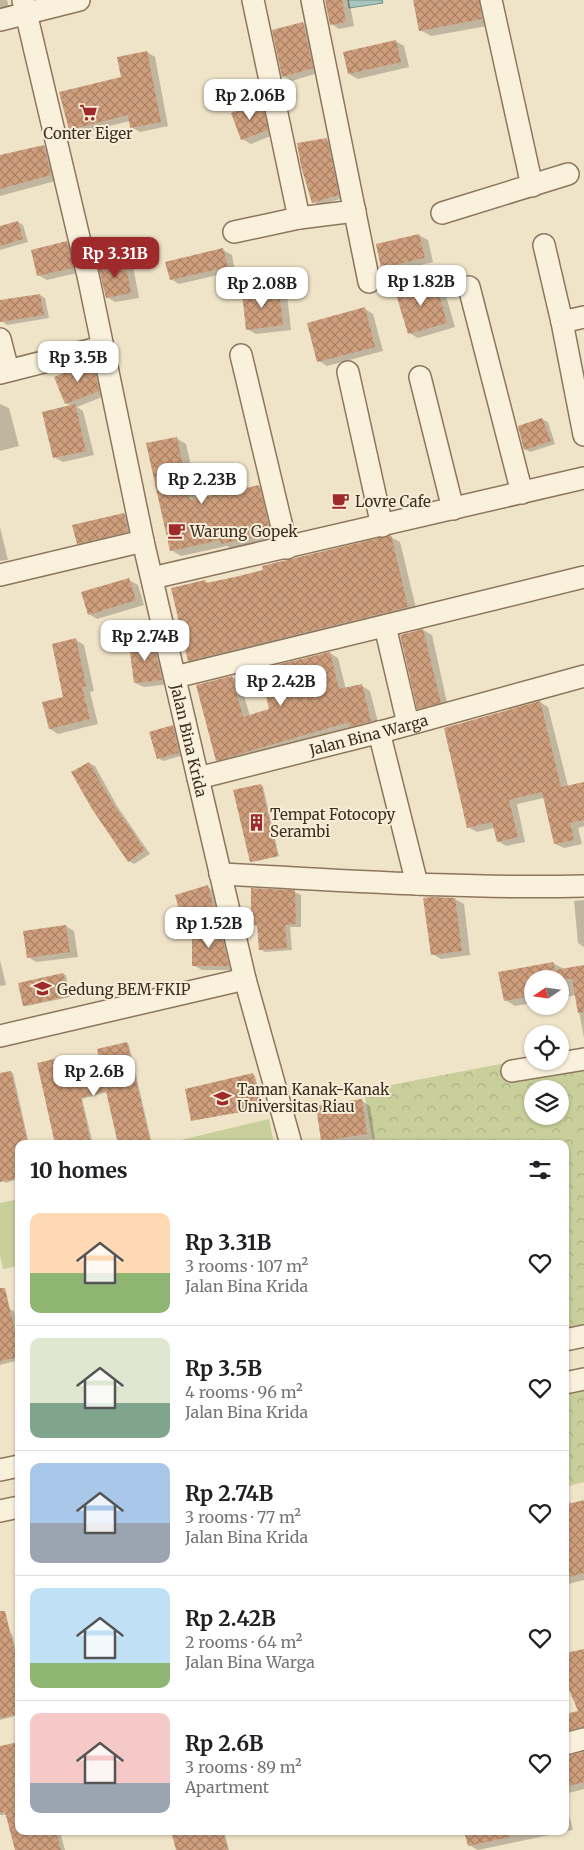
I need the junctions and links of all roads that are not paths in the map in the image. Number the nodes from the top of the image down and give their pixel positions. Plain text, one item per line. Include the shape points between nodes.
1 (79, 0) edge
2 (253, 0) edge
3 (312, 0) edge
4 (491, 0) edge
5 (25, 7) edge
6 (0, 20) edge
7 (568, 174) dead end
8 (532, 186) junction
9 (354, 211) junction
10 (442, 213) dead end
11 (299, 218) junction
12 (234, 232) dead end
13 (544, 245) dead end
14 (369, 282) dead end
15 (469, 287) dead end
16 (584, 316) edge
17 (562, 322) junction
18 (0, 339) edge
19 (102, 347) junction
20 (241, 355) dead end
21 (4, 372) edge
22 (348, 372) dead end
23 (420, 377) dead end
24 (584, 435) edge
25 (584, 478) edge
26 (522, 493) junction
27 (454, 509) junction
28 (382, 526) junction
29 (143, 541) junction
30 (287, 548) junction
31 (0, 575) edge
32 (584, 577) edge
33 (152, 578) junction
34 (385, 626) junction
35 (584, 676) edge
36 (175, 677) junction
37 (408, 724) junction
38 (379, 732) junction
39 (198, 778) junction
40 (220, 874) junction
41 (417, 884) junction
42 (584, 886) edge
43 (245, 979) junction
44 (0, 1036) edge
45 (584, 1059) edge
46 (512, 1071) dead end
47 (290, 1140) edge
48 (584, 1336) edge
49 (569, 1339) edge
50 (584, 1378) edge
51 (569, 1382) edge
52 (15, 1467) edge
53 (0, 1470) edge
54 (15, 1508) edge
55 (0, 1511) edge
56 (584, 1739) edge
57 (569, 1743) edge

1 - 5 street
2 - 11 street
3 - 9 street
4 - 8 street
5 - 6 street
5 - 19 street, Jalan Bina Krida
7 - 8 street
8 - 10 street
9 - 11 street
9 - 14 street
11 - 12 street
13 - 17 street
15 - 26 street
16 - 17 street
17 - 24 street
18 - 21 street
19 - 21 street
19 - 29 street, Jalan Bina Krida
20 - 30 street
22 - 28 street
23 - 27 street
25 - 26 street
26 - 27 street
27 - 28 street
28 - 30 street
29 - 31 street
29 - 33 street, Jalan Bina Krida
30 - 33 street
32 - 34 street
33 - 36 street, Jalan Bina Krida
34 - 36 street
34 - 37 street
35 - 37 street, Jalan Bina Warga
36 - 39 street, Jalan Bina Krida
37 - 38 street, Jalan Bina Warga
38 - 39 street, Jalan Bina Warga
38 - 41 street
39 - 40 street, Jalan Bina Krida
40 - 41 street
40 - 43 street, Jalan Bina Krida
41 - 42 street
43 - 44 street
43 - 47 street, Jalan Bina Krida
45 - 46 street
48 - 49 street
50 - 51 street
52 - 53 street
54 - 55 street
56 - 57 street

